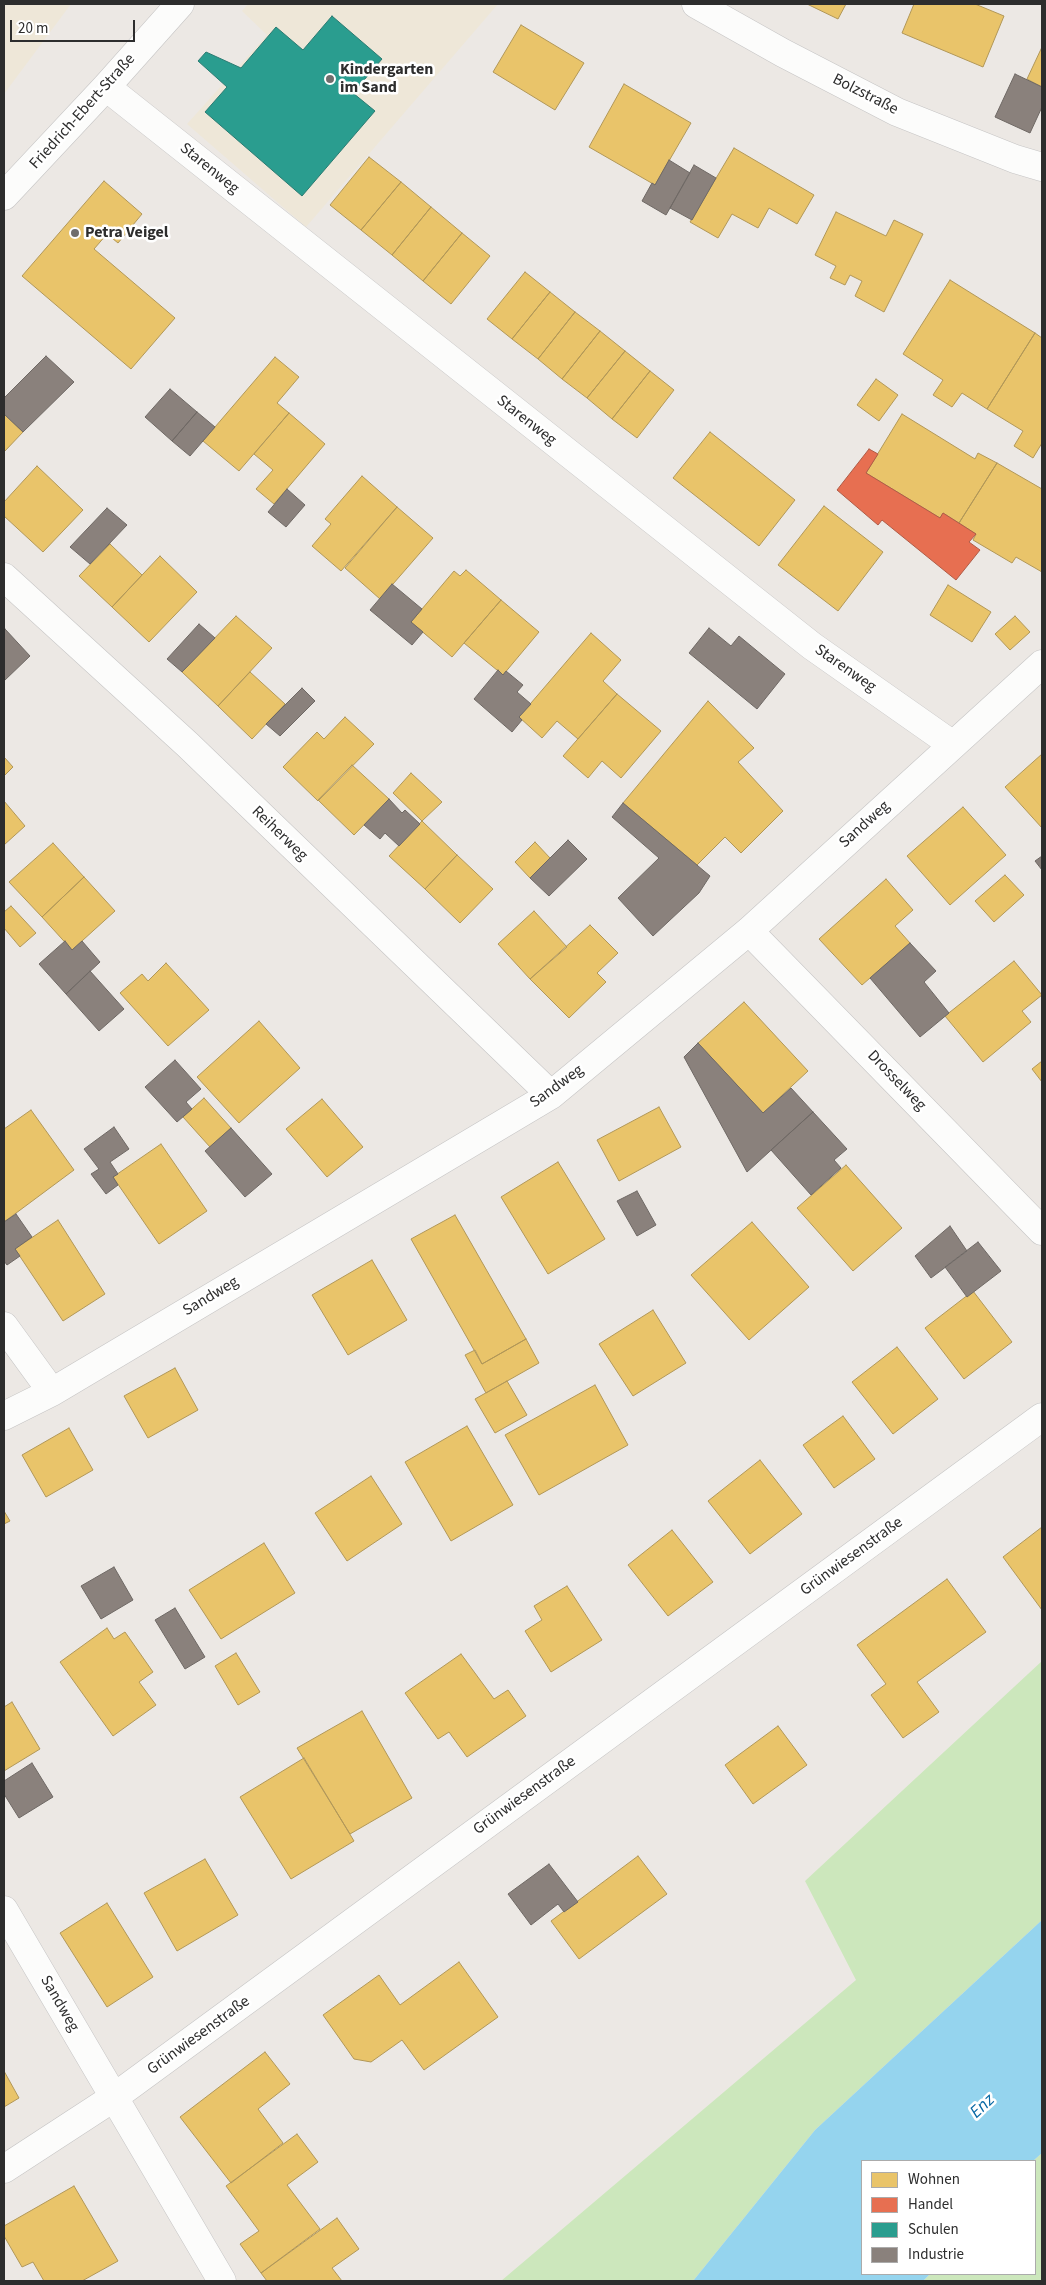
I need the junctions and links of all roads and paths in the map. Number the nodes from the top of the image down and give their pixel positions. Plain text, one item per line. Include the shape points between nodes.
1 (180, 4) edge
2 (696, 4) edge
3 (106, 87) junction
4 (1042, 167) edge
5 (4, 196) edge
6 (4, 577) edge
7 (1042, 664) edge
8 (953, 745) junction
9 (749, 931) junction
10 (551, 1095) junction
11 (1042, 1231) edge
12 (4, 1326) edge
13 (52, 1392) junction
14 (4, 1416) edge
15 (1042, 1417) edge
16 (4, 1910) edge
17 (113, 2098) junction
18 (4, 2169) edge
19 (222, 2281) edge

1 - 3 street, Friedrich-Ebert-Straße
2 - 4 street, Bolzstraße via 897,112
3 - 5 street, Friedrich-Ebert-Straße
3 - 8 street, Starenweg via 812,646
6 - 10 street, Reiherweg via 188,745
7 - 8 street, Sandweg
8 - 9 street, Sandweg
9 - 10 street, Sandweg
9 - 11 street, Drosselweg
10 - 13 street, Sandweg
12 - 13 street
13 - 14 street, Sandweg
15 - 17 street, Grünwiesenstraße
16 - 17 street, Sandweg
17 - 18 street, Grünwiesenstraße
17 - 19 street, Sandweg

